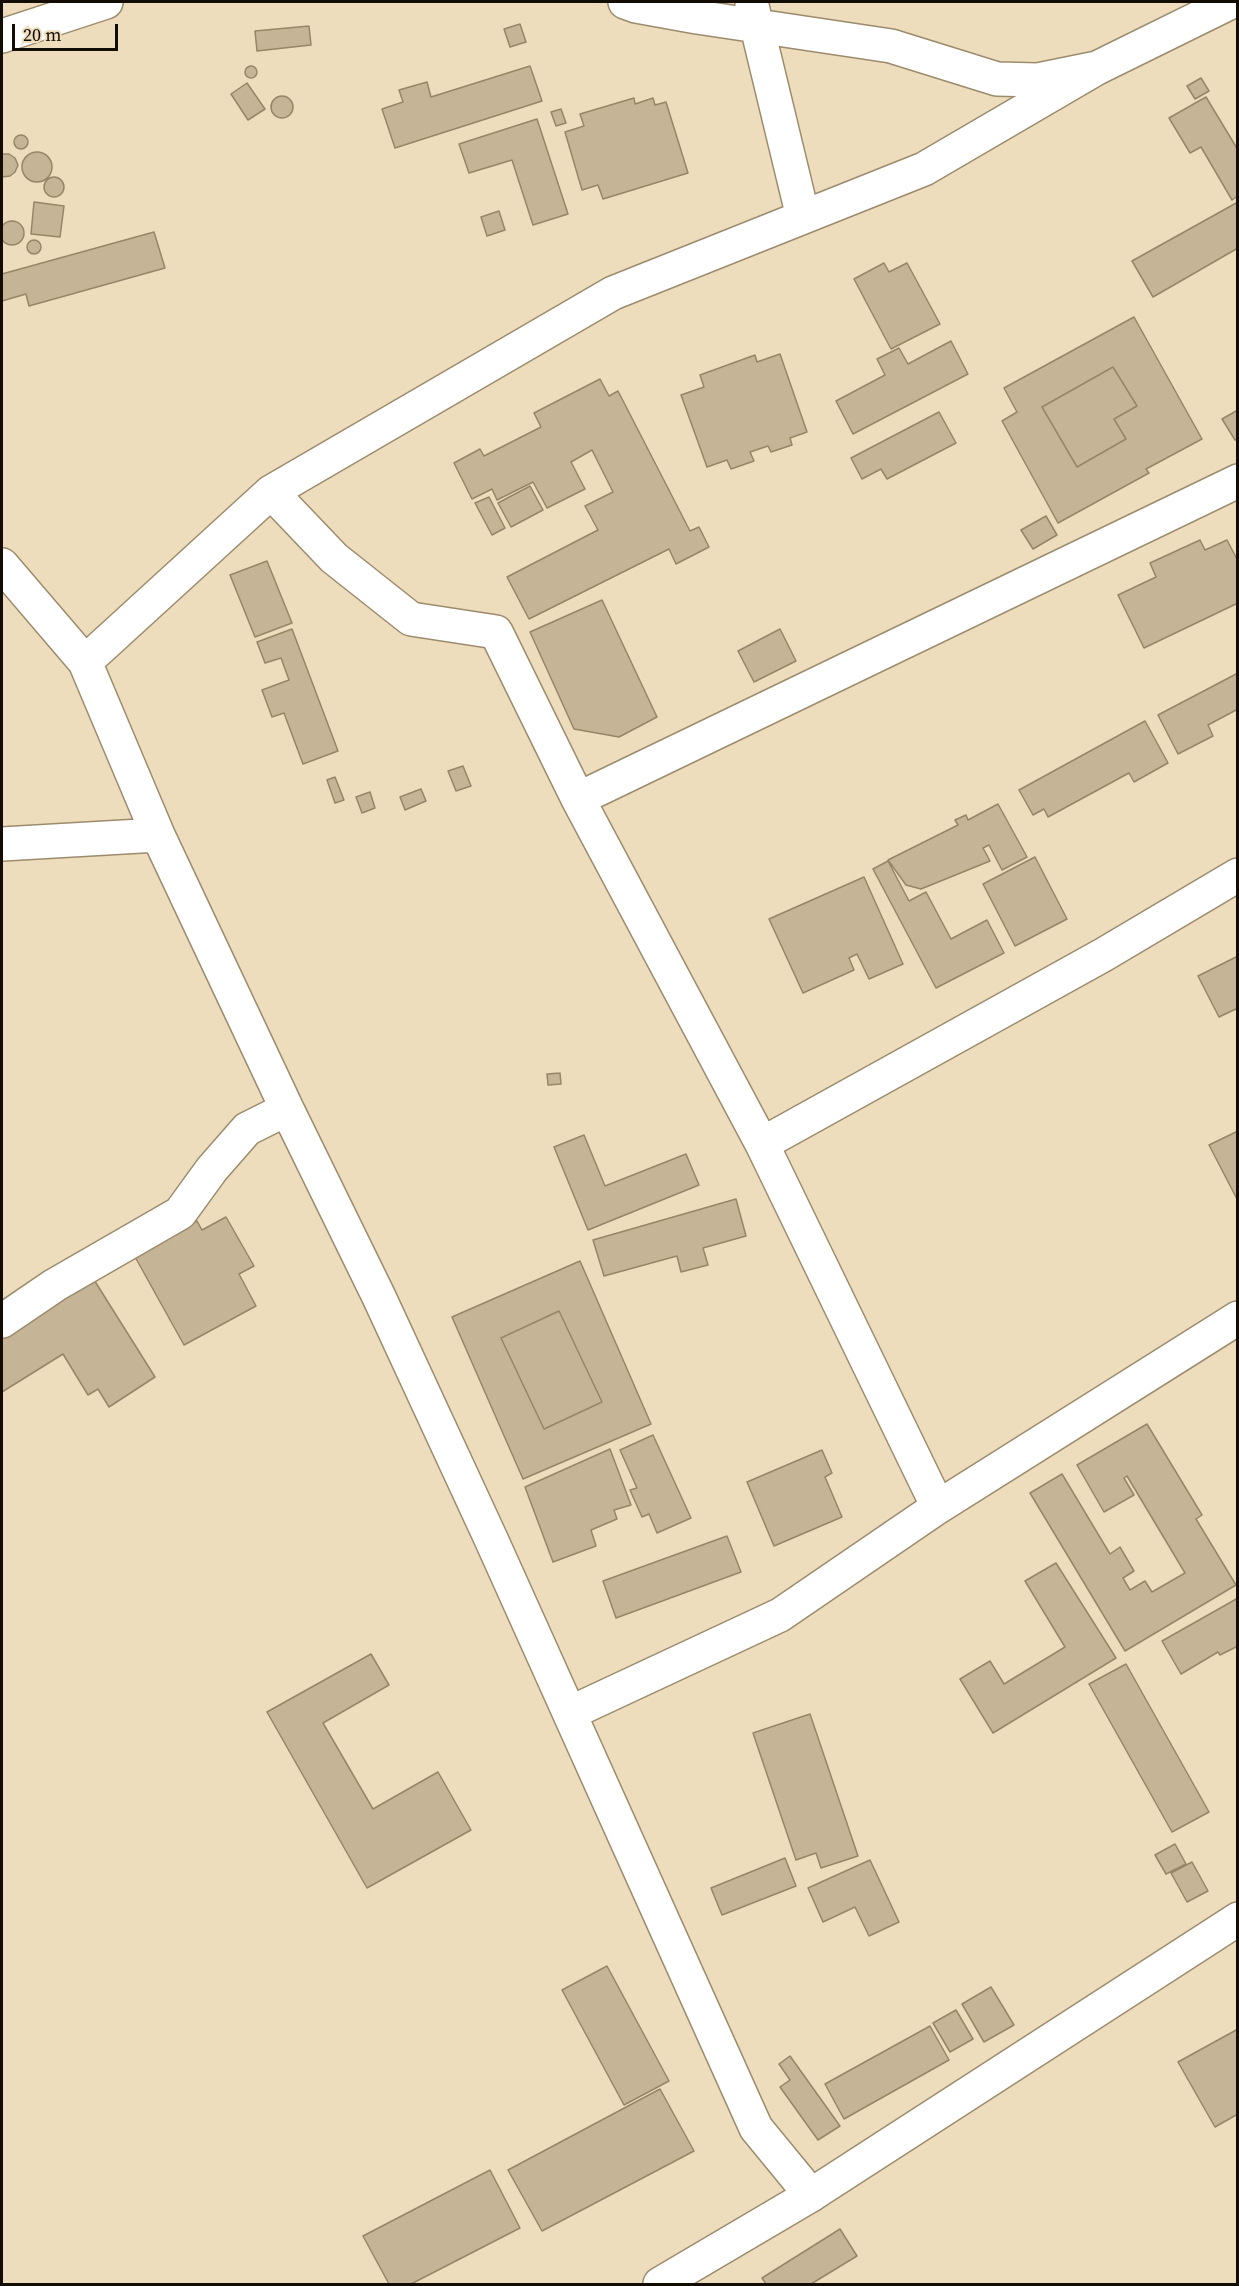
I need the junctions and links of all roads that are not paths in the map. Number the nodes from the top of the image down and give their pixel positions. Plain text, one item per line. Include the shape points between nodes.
1 (106, 2) edge
2 (625, 2) edge
3 (1231, 2) edge
4 (754, 14) edge
5 (2, 36) edge
6 (1098, 68) junction
7 (803, 218) junction
8 (1238, 481) edge
9 (271, 492) junction
10 (2, 565) edge
11 (85, 662) junction
12 (578, 799) junction
13 (158, 836) junction
14 (2, 844) edge
15 (1238, 876) edge
16 (287, 1109) junction
17 (762, 1144) junction
18 (1238, 1318) edge
19 (2, 1321) edge
20 (938, 1508) junction
21 (570, 1713) junction
22 (1238, 1918) edge
23 (811, 2195) junction
24 (660, 2284) edge

1 - 5 street
2 - 4 street via 677,13
3 - 6 street
4 - 6 street via 891,46 997,79 1038,80
4 - 7 street
6 - 7 street via 924,169
7 - 9 street via 613,293
8 - 12 street
9 - 11 street
9 - 12 street via 334,558 411,620 496,632
10 - 11 street
11 - 13 street
12 - 17 street
13 - 14 street
13 - 16 street
15 - 17 street
16 - 19 street via 247,1129 180,1213 55,1285
16 - 21 street via 379,1297
17 - 20 street
18 - 20 street
20 - 21 street via 780,1616
21 - 23 street via 756,2128
22 - 23 street
23 - 24 street

